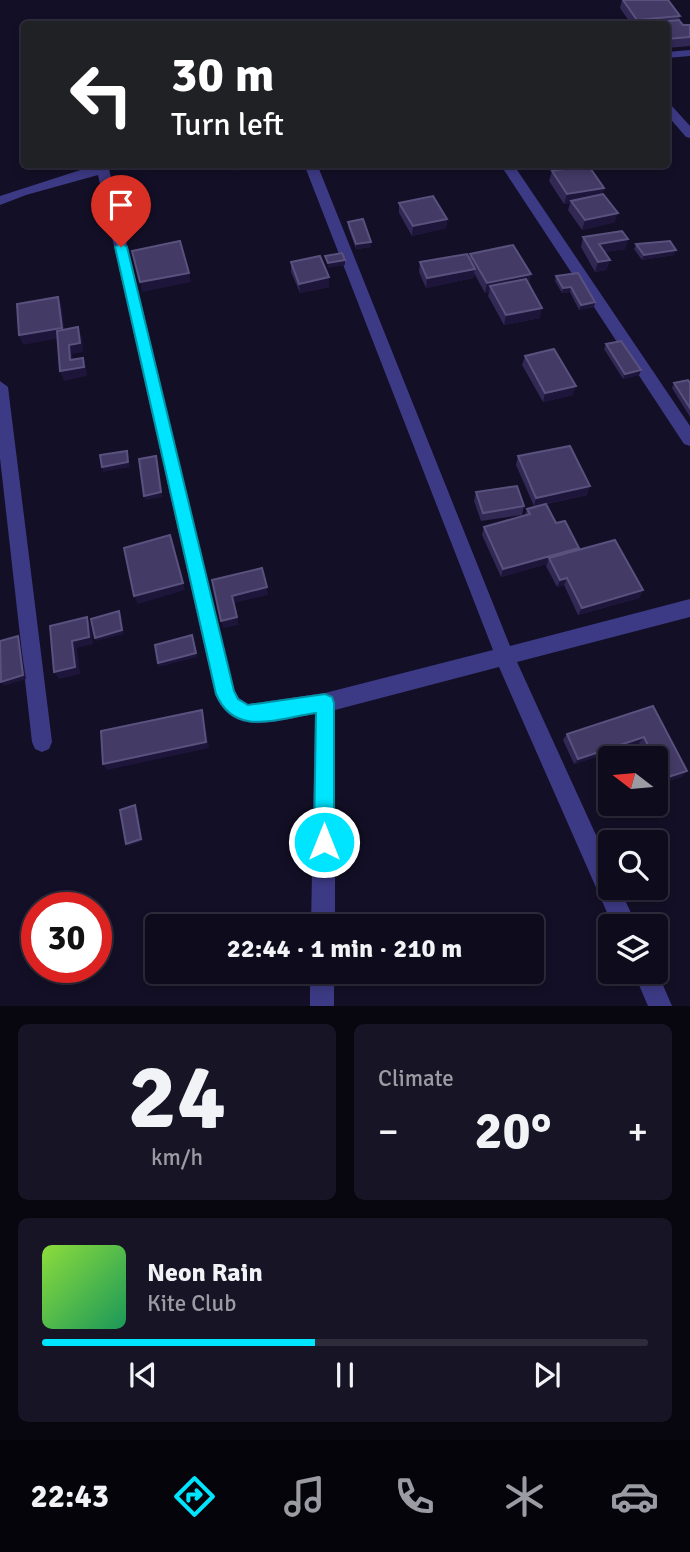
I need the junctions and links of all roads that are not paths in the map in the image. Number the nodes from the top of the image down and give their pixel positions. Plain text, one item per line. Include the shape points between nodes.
1 (690, 53) edge
2 (670, 55) edge
3 (670, 111) edge
4 (690, 134) edge
5 (101, 168) edge
6 (104, 168) edge
7 (312, 168) edge
8 (509, 168) edge
9 (0, 201) edge
10 (0, 387) edge
11 (690, 439) edge
12 (690, 608) edge
13 (505, 657) junction
14 (325, 703) junction
15 (42, 742) dead end
16 (323, 914) edge
17 (620, 914) edge
18 (322, 984) edge
19 (651, 984) edge
20 (322, 1006) edge
21 (660, 1006) edge

1 - 2 street
3 - 4 street
5 - 9 street
6 - 14 street via 225,694 246,714
7 - 13 street
8 - 11 street
10 - 15 street
12 - 13 street
13 - 14 street
13 - 17 street
14 - 16 street
18 - 20 street
19 - 21 street

